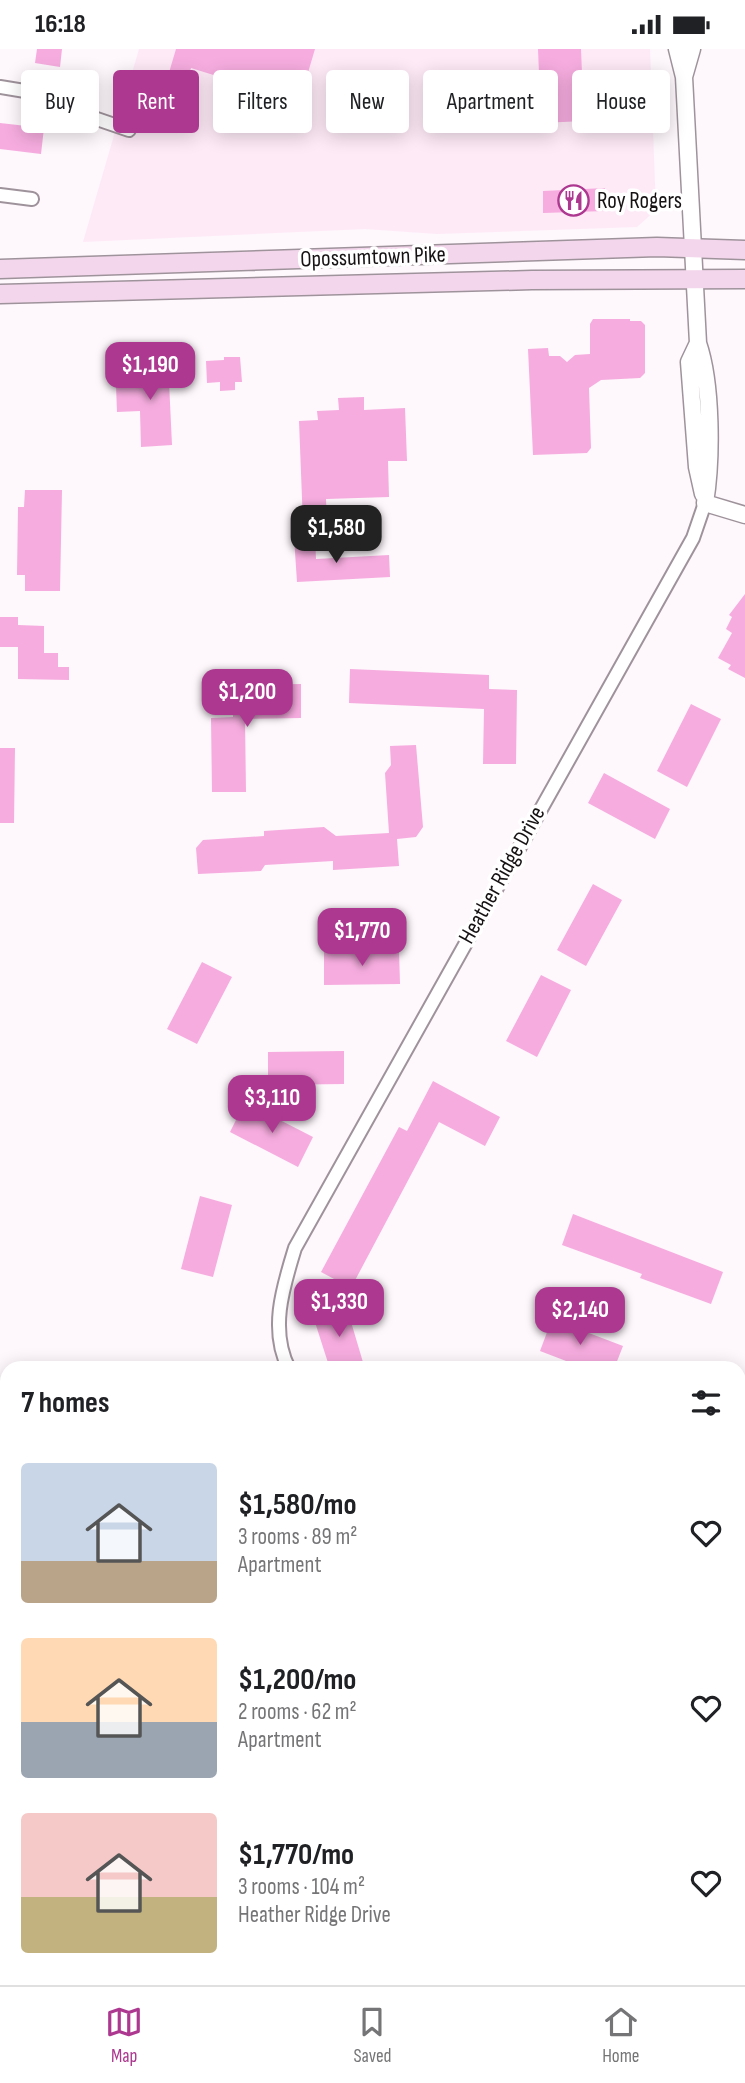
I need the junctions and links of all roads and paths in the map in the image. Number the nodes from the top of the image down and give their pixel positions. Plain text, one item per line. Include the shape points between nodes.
1 (677, 49) edge
2 (692, 49) edge
3 (684, 77) junction
4 (0, 87) edge
5 (113, 125) edge
6 (0, 195) edge
7 (32, 199) dead end
8 (692, 249) junction
9 (745, 250) edge
10 (0, 269) edge
11 (694, 277) junction
12 (745, 279) edge
13 (0, 294) edge
14 (705, 503) junction
15 (745, 515) edge
16 (285, 1361) edge

1 - 3 street
2 - 3 street
3 - 8 street
4 - 5 street via 49,95
6 - 7 street
8 - 9 main road, Opossumtown Pike
8 - 10 main road, Opossumtown Pike
8 - 11 street
11 - 12 main road, Opossumtown Pike
11 - 13 main road, Opossumtown Pike
11 - 14 street via 698,343 689,362 696,467
14 - 15 street
14 - 16 street, Heather Ridge Drive via 693,538 295,1248 281,1296 279,1325

